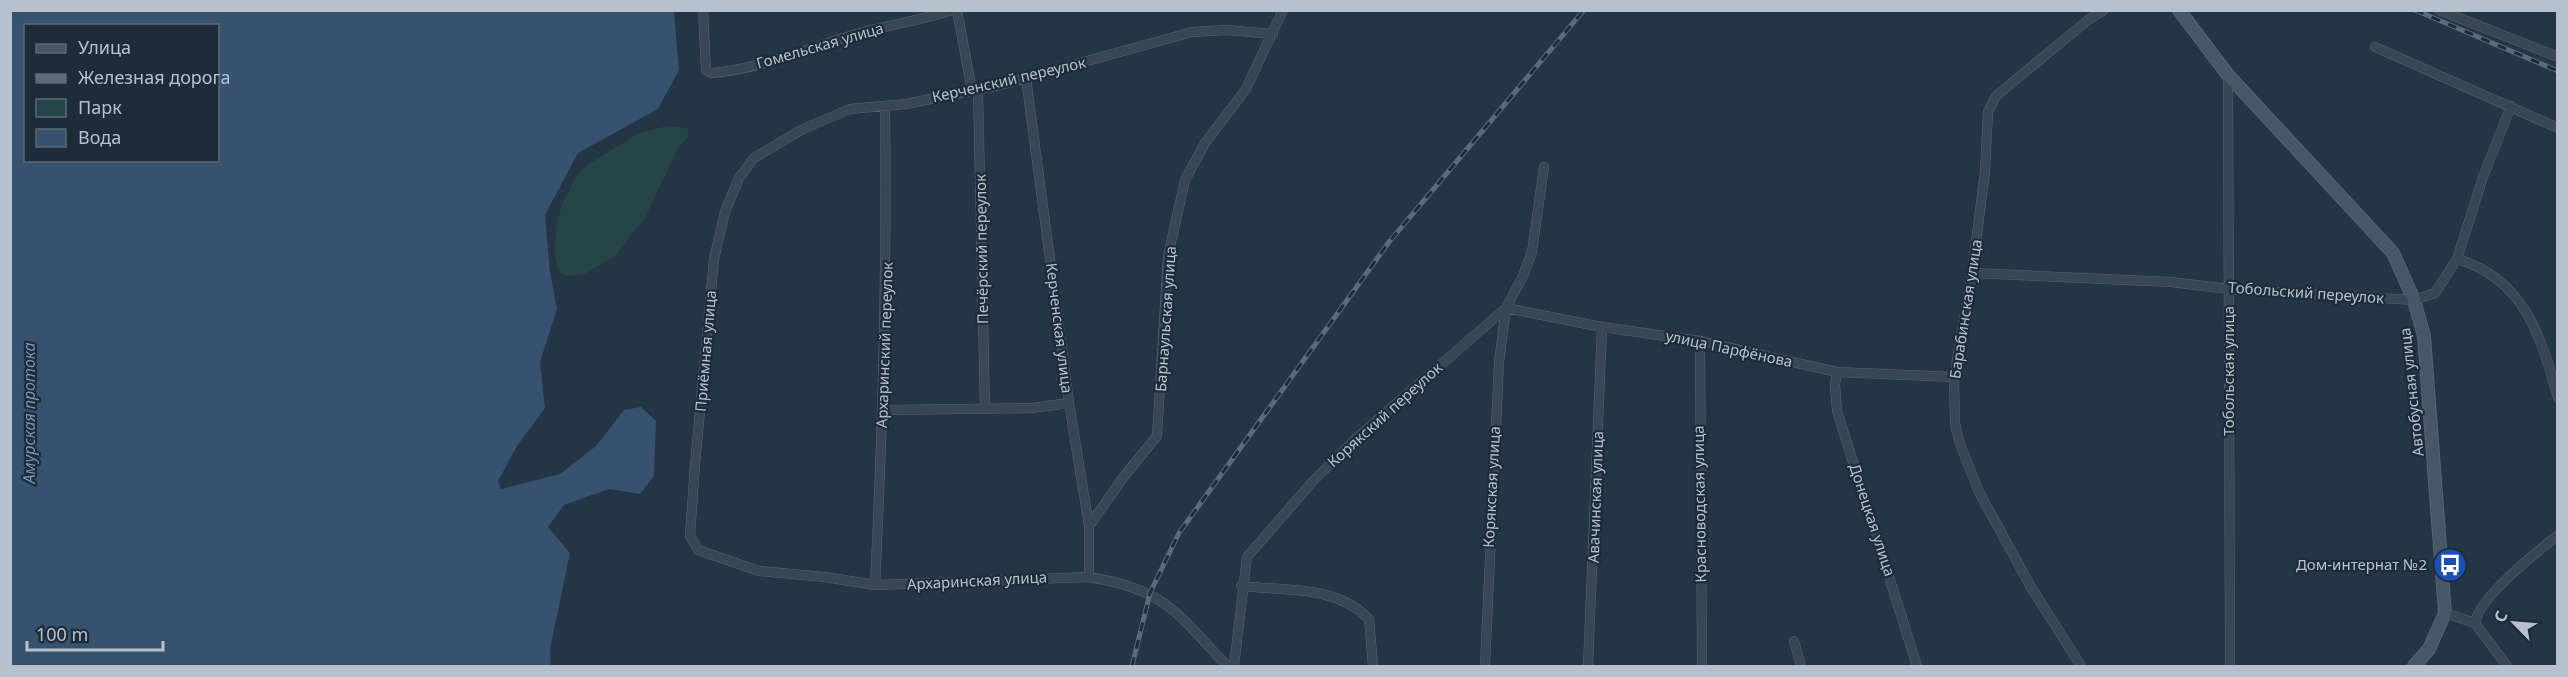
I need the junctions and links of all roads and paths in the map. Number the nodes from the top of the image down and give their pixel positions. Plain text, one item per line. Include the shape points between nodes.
1 (704, 10) edge
2 (954, 10) edge
3 (1283, 10) edge
4 (2104, 10) edge
5 (2180, 10) edge
6 (2439, 10) edge
7 (940, 12) edge
8 (1273, 34) junction
9 (2375, 47) dead end
10 (2558, 57) edge
11 (2228, 75) junction
12 (1026, 78) junction
13 (975, 90) junction
14 (885, 106) junction
15 (2511, 106) junction
16 (2558, 128) edge
17 (754, 158) joint
18 (1544, 167) dead end
19 (2457, 259) junction
20 (1972, 273) junction
21 (2229, 289) junction
22 (2414, 300) junction
23 (1506, 308) junction
24 (1602, 327) junction
25 (1700, 341) junction
26 (1837, 372) junction
27 (1953, 377) junction
28 (2558, 398) edge
29 (1069, 403) junction
30 (985, 409) junction
31 (884, 410) junction
32 (1089, 526) junction
33 (2558, 535) edge
34 (698, 550) joint
35 (1089, 577) junction
36 (874, 585) junction
37 (1241, 586) junction
38 (2445, 613) junction
39 (2475, 623) junction
40 (1794, 641) dead end
41 (1227, 666) edge
42 (1234, 666) edge
43 (1373, 666) edge
44 (1485, 666) edge
45 (1588, 666) edge
46 (1702, 666) edge
47 (1801, 666) edge
48 (1917, 666) edge
49 (2081, 666) edge
50 (2230, 666) edge
51 (2414, 666) edge
52 (2507, 666) edge

1 - 7 street, Гомельская улица via 706,70 711,73 767,63
2 - 7 street, Гомельская улица
2 - 13 street, Печёрский переулок
3 - 8 street, Барнаульская улица
4 - 20 street, Барабинская улица via 1996,96 1988,112
5 - 11 street, Автобусная улица
6 - 10 street
8 - 12 street, Керченский переулок via 1192,32
8 - 32 street, Барнаульская улица via 1246,89 1200,150 1185,180 1168,256 1157,436
9 - 15 street
11 - 21 street, Тобольская улица
11 - 22 street, Автобусная улица via 2393,253
12 - 13 street, Керченский переулок
12 - 29 street, Керченская улица
13 - 14 street, Керченский переулок
13 - 30 street, Печёрский переулок
14 - 17 street, Керченский переулок via 857,108 827,117
14 - 31 street, Архаринский переулок
15 - 16 street
15 - 19 street
17 - 34 street, Приёмная улица via 739,178 725,212 714,258 690,536
18 - 23 street, Корякский переулок via 1532,252
19 - 22 street via 2435,293
19 - 28 street via 2488,271 2528,314
20 - 21 street, Тобольский переулок via 2171,282
20 - 27 street, Барабинская улица
21 - 22 street, Тобольский переулок
21 - 50 street, Тобольская улица
22 - 38 street, Автобусная улица via 2424,336
23 - 24 street, улица Парфёнова
23 - 37 street, Корякский переулок via 1415,385 1314,480 1247,557
23 - 44 street, Корякская улица via 1499,362
24 - 25 street, улица Парфёнова
24 - 45 street, Авачинская улица
25 - 26 street, улица Парфёнова
25 - 46 street, Красноводская улица
26 - 27 street, улица Парфёнова
26 - 48 street, Донецкая улица via 1837,411
27 - 49 street, Барабинская улица via 1955,424 1979,492 2031,587
29 - 30 street
29 - 32 street, Керченская улица
30 - 31 street
31 - 36 street, Архаринский переулок
32 - 35 street, Керченская улица
33 - 39 street via 2489,596 2477,612
34 - 36 street, Архаринская улица via 759,571
35 - 36 street, Архаринская улица
35 - 41 street, Архаринская улица via 1140,588 1161,599
37 - 42 street, Корякский переулок
37 - 43 street via 1321,593 1353,605 1369,619
38 - 39 street
38 - 51 street, Автобусная улица via 2429,649
39 - 52 street
40 - 47 street

